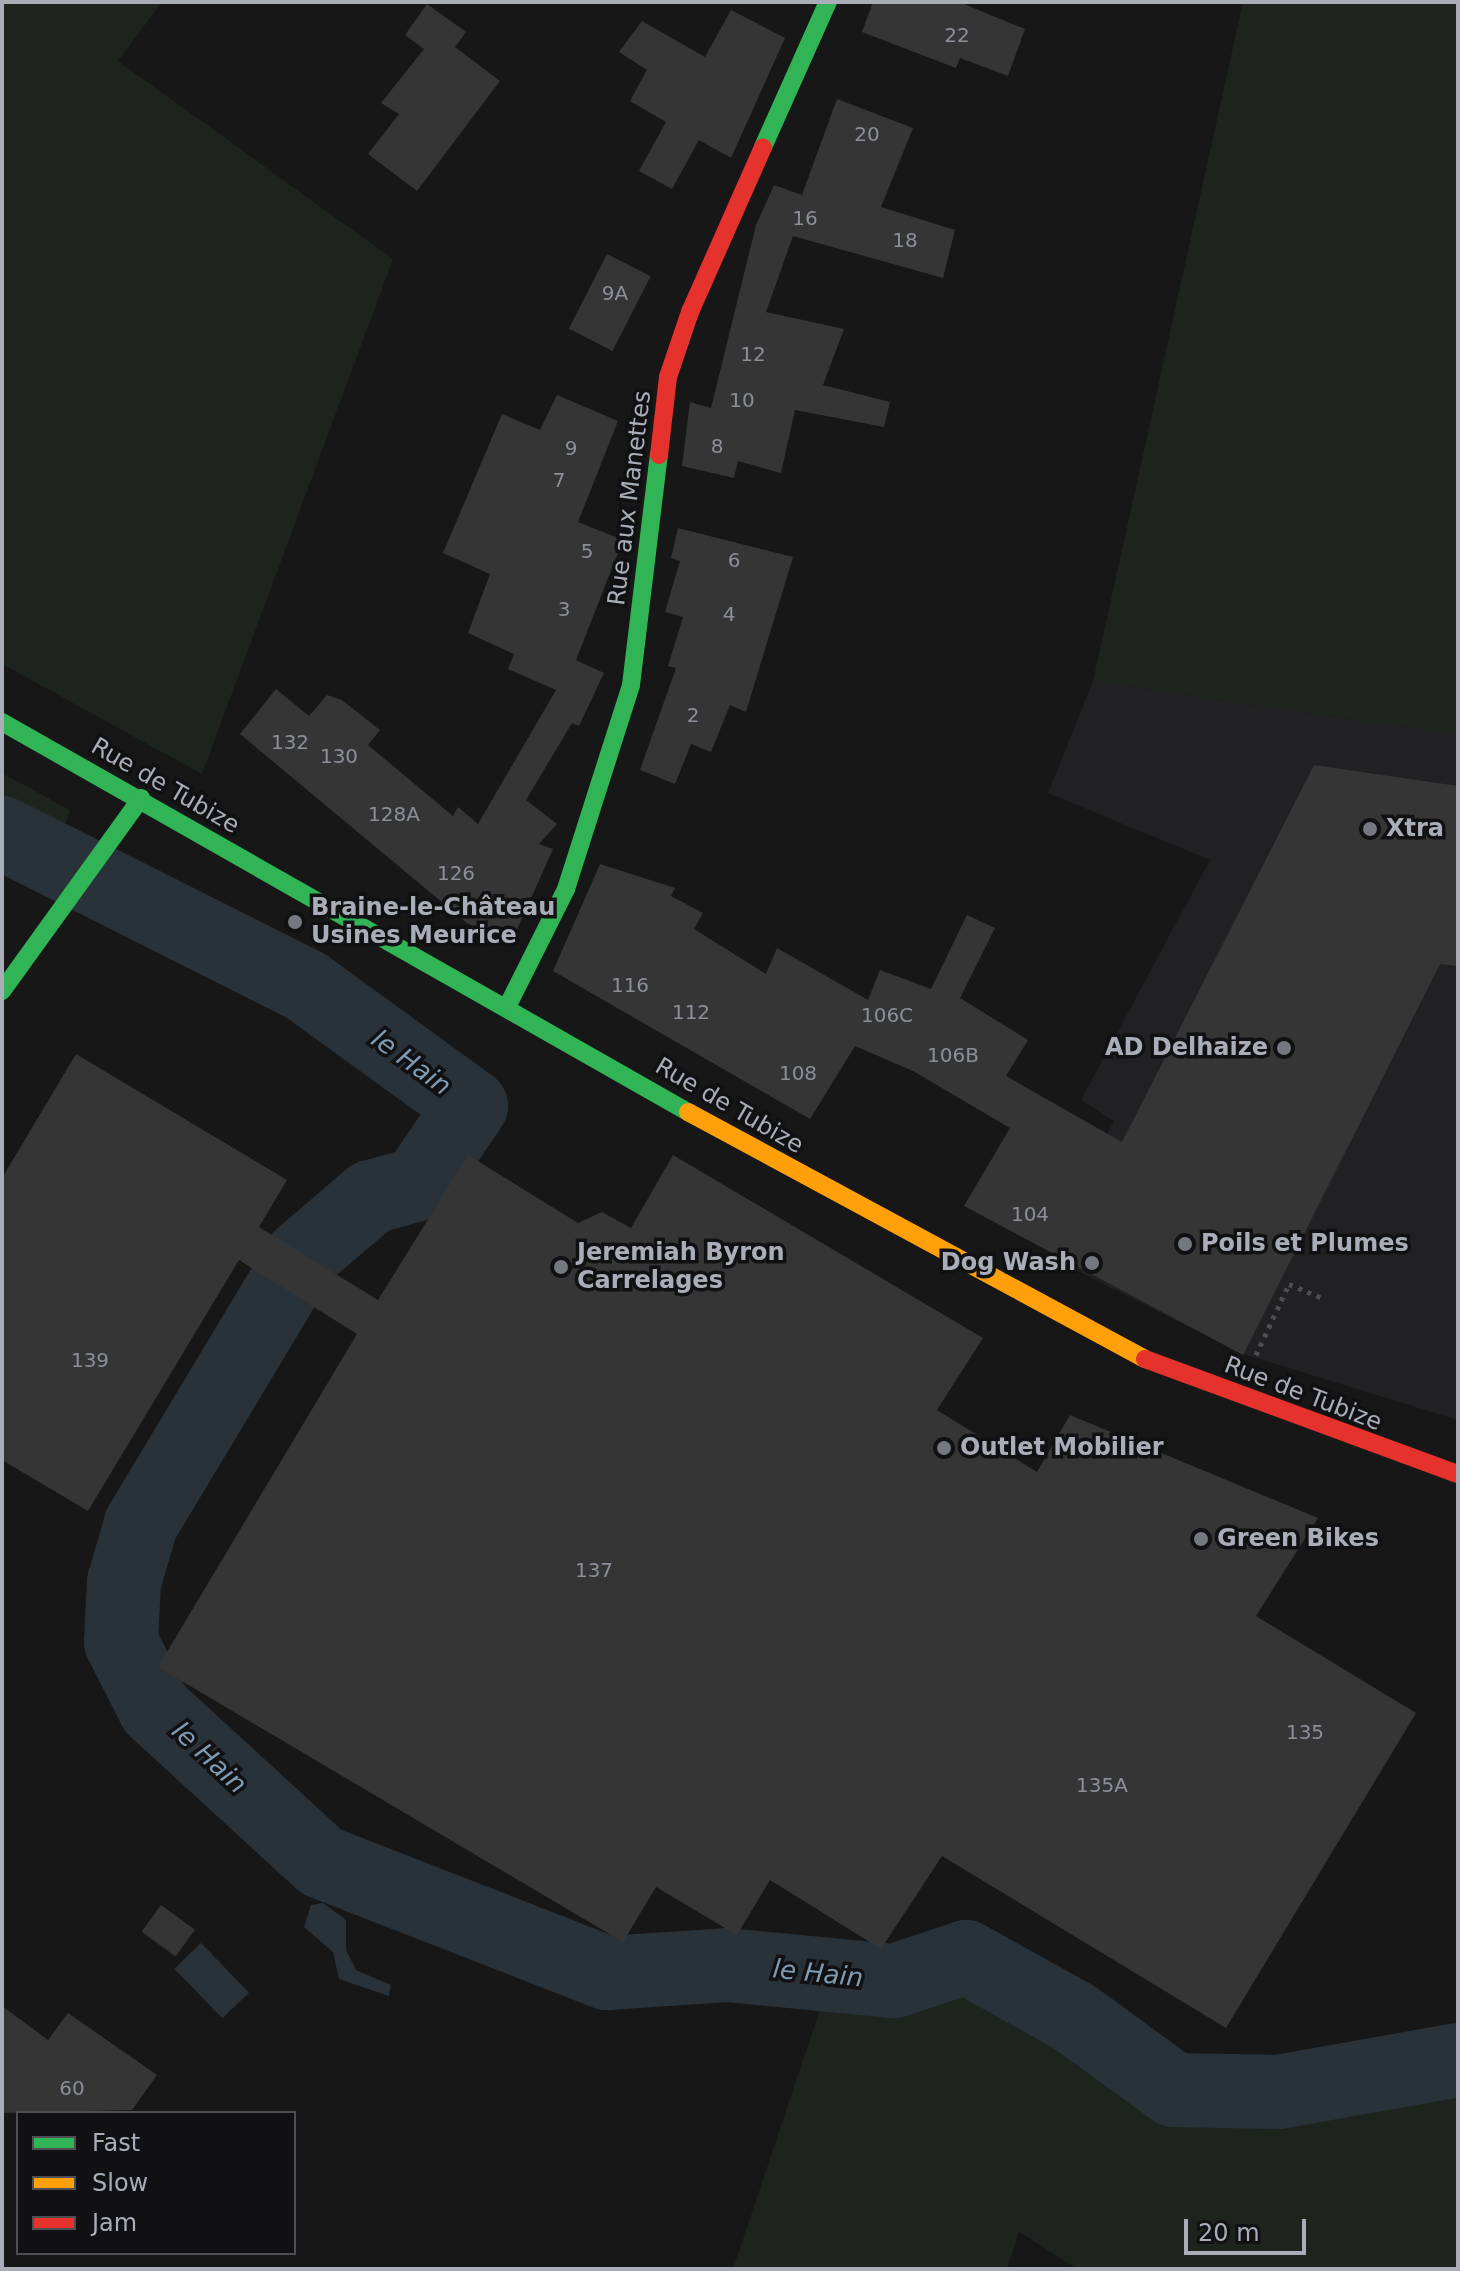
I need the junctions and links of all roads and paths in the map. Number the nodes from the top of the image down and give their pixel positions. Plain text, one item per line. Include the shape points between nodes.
1 (828, 2) edge
2 (2, 722) edge
3 (141, 798) junction
4 (2, 991) edge
5 (507, 1007) junction
6 (1320, 1297) dead end
7 (1237, 1395) junction
8 (1458, 1474) edge

1 - 5 main road, Rue aux Manettes via 690,312 668,377 631,685 566,889
2 - 3 main road, Rue de Tubize
3 - 4 main road via 63,899
3 - 5 main road, Rue de Tubize
5 - 7 main road, Rue de Tubize via 919,1243 1128,1353
6 - 7 path via 1289,1284
7 - 8 main road, Rue de Tubize

